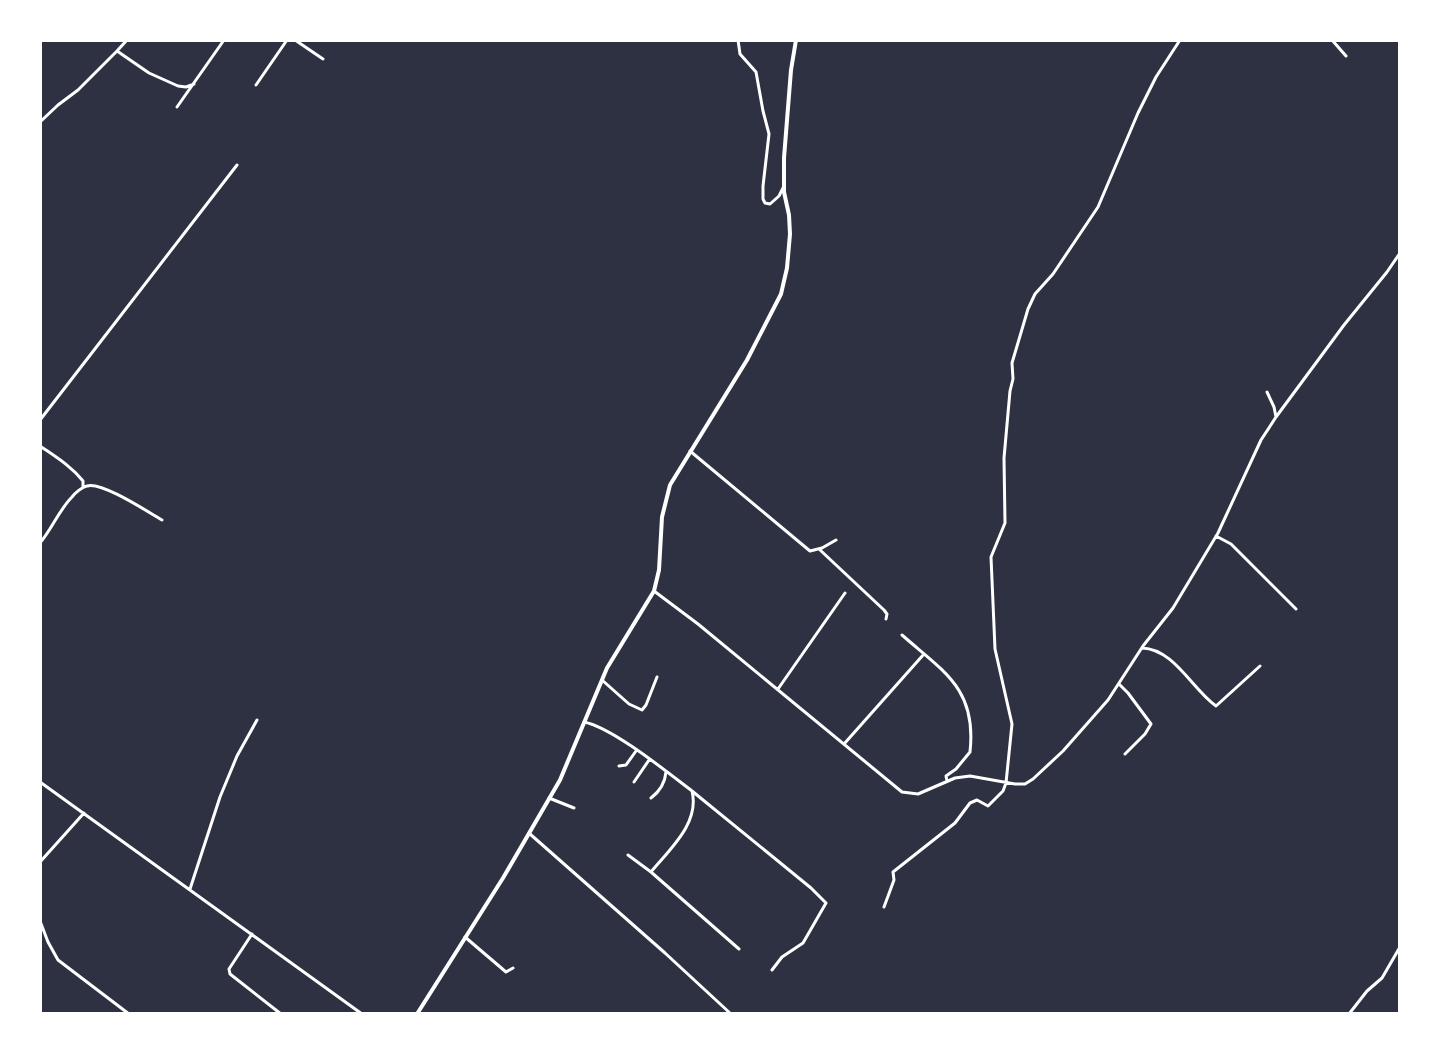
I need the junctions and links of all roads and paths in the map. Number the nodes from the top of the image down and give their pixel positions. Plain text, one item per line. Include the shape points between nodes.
1 (127, 40) edge
2 (224, 40) edge
3 (287, 40) edge
4 (295, 40) edge
5 (738, 40) edge
6 (796, 40) edge
7 (1180, 40) edge
8 (1332, 40) edge
9 (117, 51) junction
10 (1346, 56) dead end
11 (323, 59) dead end
12 (194, 84) junction
13 (256, 85) dead end
14 (177, 107) dead end
15 (40, 122) edge
16 (237, 165) dead end
17 (783, 188) junction
18 (1400, 253) edge
19 (1267, 392) dead end
20 (1276, 417) junction
21 (40, 420) edge
22 (40, 446) edge
23 (690, 451) junction
24 (83, 488) junction
25 (162, 520) dead end
26 (1216, 536) junction
27 (836, 540) dead end
28 (40, 543) edge
29 (819, 549) junction
30 (654, 591) junction
31 (845, 593) dead end
32 (1296, 609) dead end
33 (886, 619) dead end
34 (902, 635) dead end
35 (1142, 648) junction
36 (924, 654) junction
37 (1260, 666) dead end
38 (657, 676) dead end
39 (602, 680) junction
40 (1119, 684) junction
41 (778, 688) junction
42 (257, 720) dead end
43 (584, 722) junction
44 (844, 744) junction
45 (636, 751) junction
46 (1125, 754) dead end
47 (649, 760) junction
48 (619, 766) dead end
49 (666, 772) junction
50 (40, 782) edge
51 (634, 782) dead end
52 (947, 782) junction
53 (1006, 783) junction
54 (692, 791) junction
55 (549, 798) junction
56 (651, 798) dead end
57 (574, 808) dead end
58 (84, 813) junction
59 (530, 834) junction
60 (628, 855) dead end
61 (40, 862) edge
62 (651, 872) junction
63 (190, 889) junction
64 (884, 907) dead end
65 (40, 921) edge
66 (252, 934) junction
67 (465, 937) junction
68 (1400, 947) edge
69 (739, 949) dead end
70 (513, 968) dead end
71 (772, 970) dead end
72 (129, 1014) edge
73 (281, 1014) edge
74 (362, 1014) edge
75 (417, 1014) edge
76 (731, 1014) edge
77 (1349, 1014) edge

1 - 9 street
2 - 12 street
3 - 13 street
4 - 11 street
5 - 17 street via 740,54 756,72 769,134 765,203 770,204
6 - 17 street
7 - 53 street via 1138,113 1098,207 1035,294 1012,363 1004,458 1005,523 991,557 995,649 1012,724
8 - 10 street
9 - 12 street via 166,81 186,87
9 - 15 street
12 - 14 street
16 - 21 street
17 - 23 street via 789,234 781,294 747,360
18 - 20 street
19 - 20 street
20 - 26 street via 1261,440
22 - 24 street via 77,474
23 - 29 street via 804,547 810,551
23 - 30 street via 667,494
24 - 25 street via 95,485 108,490
24 - 28 street via 65,505
26 - 32 street via 1231,544
26 - 35 street via 1173,608
27 - 29 street
29 - 33 street via 884,610
30 - 39 street
30 - 41 street
31 - 41 street
34 - 36 street
35 - 37 street via 1155,650 1171,662 1216,706
35 - 40 street
36 - 44 street
36 - 52 street via 951,677 969,712 970,752 946,776
38 - 39 street via 642,710
39 - 43 street
40 - 46 street via 1151,724
40 - 53 street via 1090,722 1034,779 1025,784
41 - 44 street
42 - 63 street via 220,797
43 - 45 street via 595,724
43 - 55 street via 567,767
44 - 52 street via 902,792 918,794
45 - 47 street
45 - 48 street via 626,765
47 - 49 street
47 - 51 street
49 - 54 street
49 - 56 street
50 - 58 street
52 - 53 street via 970,776
53 - 64 street via 988,806 977,800 970,802 955,823 892,872 894,880
54 - 62 street via 692,819
54 - 71 street via 826,903 803,943 782,957
55 - 57 street
55 - 59 street
58 - 61 street
58 - 63 street
59 - 67 street
59 - 76 street
60 - 62 street
62 - 69 street
63 - 66 street
65 - 72 street via 58,960
66 - 73 street via 229,969 230,974
66 - 74 street
67 - 70 street via 506,972
67 - 75 street
68 - 77 street via 1382,978

